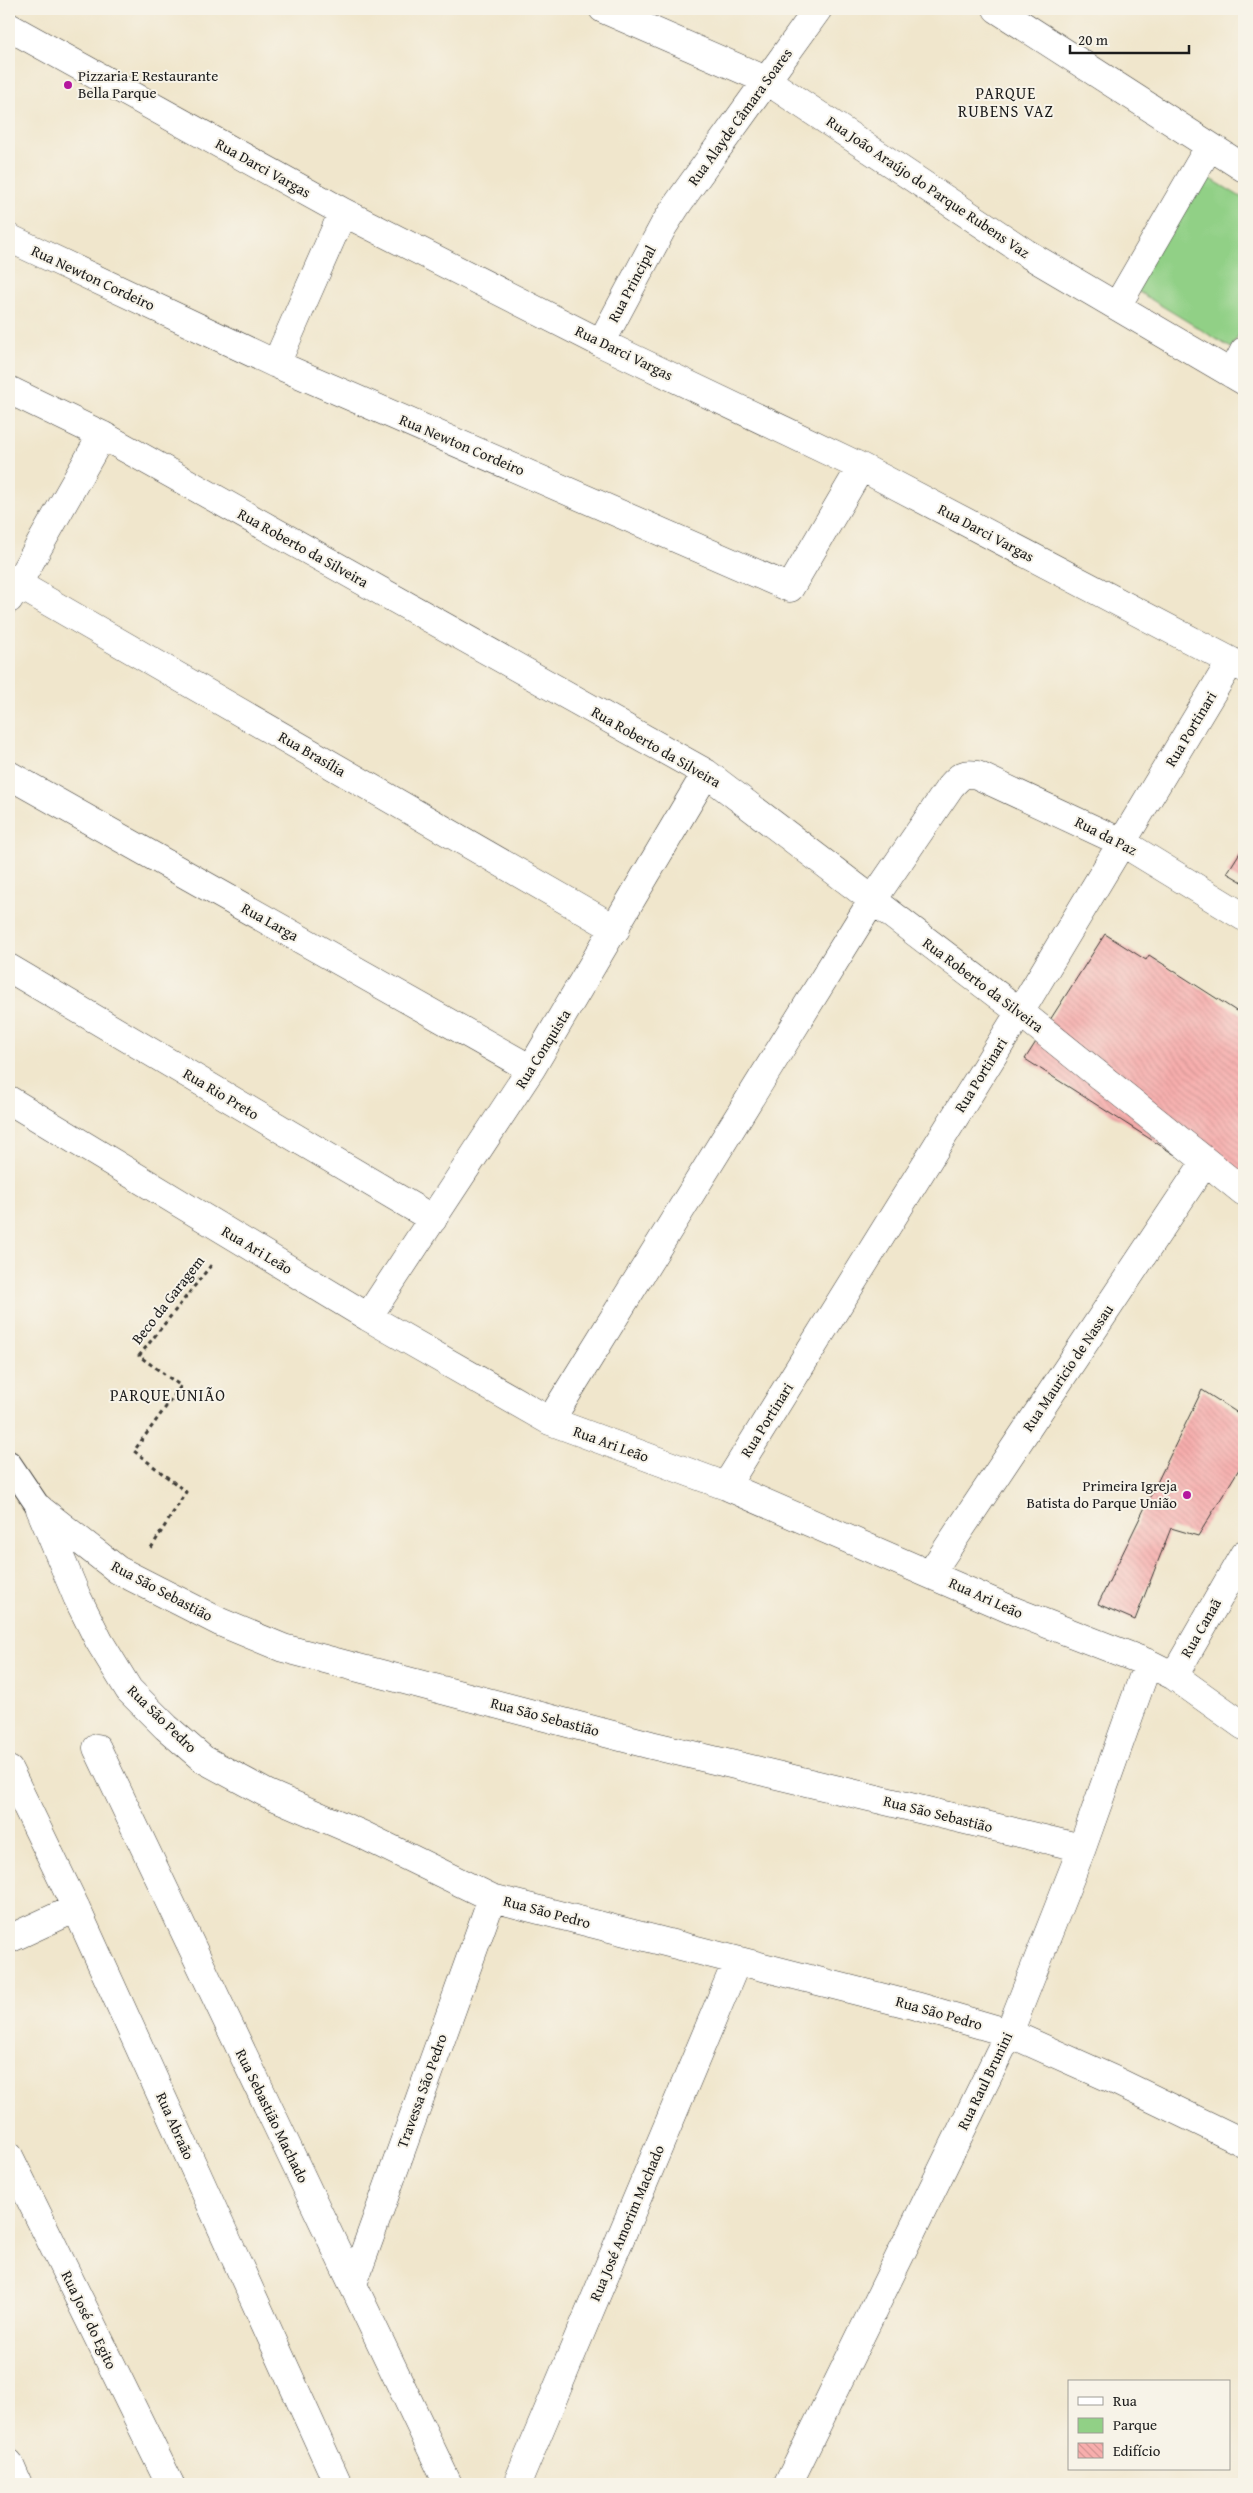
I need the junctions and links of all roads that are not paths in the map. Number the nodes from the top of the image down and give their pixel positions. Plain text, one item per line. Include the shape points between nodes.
1 (603, 9) edge
2 (818, 9) edge
3 (997, 9) edge
4 (9, 27) edge
5 (766, 80) junction
6 (1209, 147) junction
7 (1244, 168) edge
8 (343, 212) junction
9 (664, 225) joint
10 (9, 238) edge
11 (1118, 306) junction
12 (601, 343) junction
13 (276, 364) junction
14 (1240, 369) edge
15 (9, 390) edge
16 (102, 436) junction
17 (861, 467) junction
18 (12, 587) edge
19 (1237, 665) edge
20 (706, 773) junction
21 (9, 775) edge
22 (1123, 843) junction
23 (872, 901) junction
24 (1244, 917) edge
25 (616, 929) junction
26 (9, 968) edge
27 (1020, 1012) junction
28 (531, 1069) junction
29 (9, 1100) edge
30 (1205, 1162) junction
31 (1244, 1192) edge
32 (433, 1219) junction
33 (368, 1317) junction
34 (550, 1421) junction
35 (9, 1463) edge
36 (726, 1486) junction
37 (40, 1509) junction
38 (1244, 1554) edge
39 (931, 1574) junction
40 (1148, 1663) junction
41 (1174, 1676) junction
42 (1244, 1726) edge
43 (97, 1748) dead end
44 (9, 1770) edge
45 (1082, 1848) junction
46 (492, 1898) junction
47 (76, 1908) junction
48 (9, 1939) edge
49 (737, 1961) junction
50 (1009, 2033) junction
51 (1244, 2143) edge
52 (9, 2156) edge
53 (353, 2284) junction
54 (9, 2463) edge
55 (18, 2484) edge
56 (170, 2484) edge
57 (338, 2484) edge
58 (448, 2484) edge
59 (517, 2484) edge
60 (788, 2484) edge

1 - 5 street, Rua João Araújo do Parque Rubens Vaz
2 - 5 street, Rua Alayde Câmara Soares
3 - 6 street
4 - 8 street, Rua Darci Vargas
5 - 9 street, Rua Alayde Câmara Soares
5 - 11 street, Rua João Araújo do Parque Rubens Vaz via 1026,253
6 - 7 street
6 - 11 street
8 - 12 street, Rua Darci Vargas
8 - 13 street
9 - 12 street, Rua Principal
10 - 13 street, Rua Newton Cordeiro
11 - 14 street, Rua João Araújo do Parque Rubens Vaz
12 - 17 street, Rua Darci Vargas
13 - 17 street, Rua Newton Cordeiro via 790,588
15 - 16 street, Rua Roberto da Silveira
16 - 18 street
16 - 20 street, Rua Roberto da Silveira
17 - 19 street, Rua Darci Vargas
18 - 25 street, Rua Brasília
19 - 22 street, Rua Portinari
20 - 23 street, Rua Roberto da Silveira
20 - 25 street, Rua Conquista
21 - 28 street, Rua Larga
22 - 23 street, Rua da Paz via 968,773 950,786
22 - 24 street, Rua da Paz
22 - 27 street, Rua Portinari
23 - 27 street, Rua Roberto da Silveira
23 - 34 street
25 - 28 street, Rua Conquista
26 - 32 street, Rua Rio Preto
27 - 30 street, Rua Roberto da Silveira
27 - 36 street, Rua Portinari
28 - 32 street, Rua Conquista
29 - 33 street, Rua Ari Leão
30 - 31 street, Rua Roberto da Silveira
30 - 39 street, Rua Mauricio de Nassau
32 - 33 street, Rua Conquista
33 - 34 street, Rua Ari Leão
34 - 36 street, Rua Ari Leão
35 - 37 lane, Rua São Pedro
36 - 39 street, Rua Ari Leão
37 - 45 street, Rua São Sebastião via 118,1570 220,1622 283,1648 650,1745
37 - 46 street, Rua São Pedro via 72,1587 99,1641 130,1690 203,1759 266,1793 362,1834
38 - 41 street, Rua Canaã
39 - 40 street, Rua Ari Leão via 1014,1611
40 - 41 street, Rua Ari Leão
40 - 45 street, Rua Raul Brunini
41 - 42 street, Rua Ari Leão
43 - 53 street, Rua Sebastião Machado
44 - 47 street, Rua Abraão
45 - 50 street, Rua Raul Brunini
46 - 49 street, Rua São Pedro
46 - 53 street, Travessa São Pedro
47 - 48 street
47 - 57 street, Rua Abraão
49 - 50 street, Rua São Pedro
49 - 59 street, Rua José Amorim Machado
50 - 51 street, Rua São Pedro
50 - 60 street, Rua Raul Brunini
52 - 56 street, Rua José do Egito
53 - 58 street, Rua Sebastião Machado
54 - 55 street

